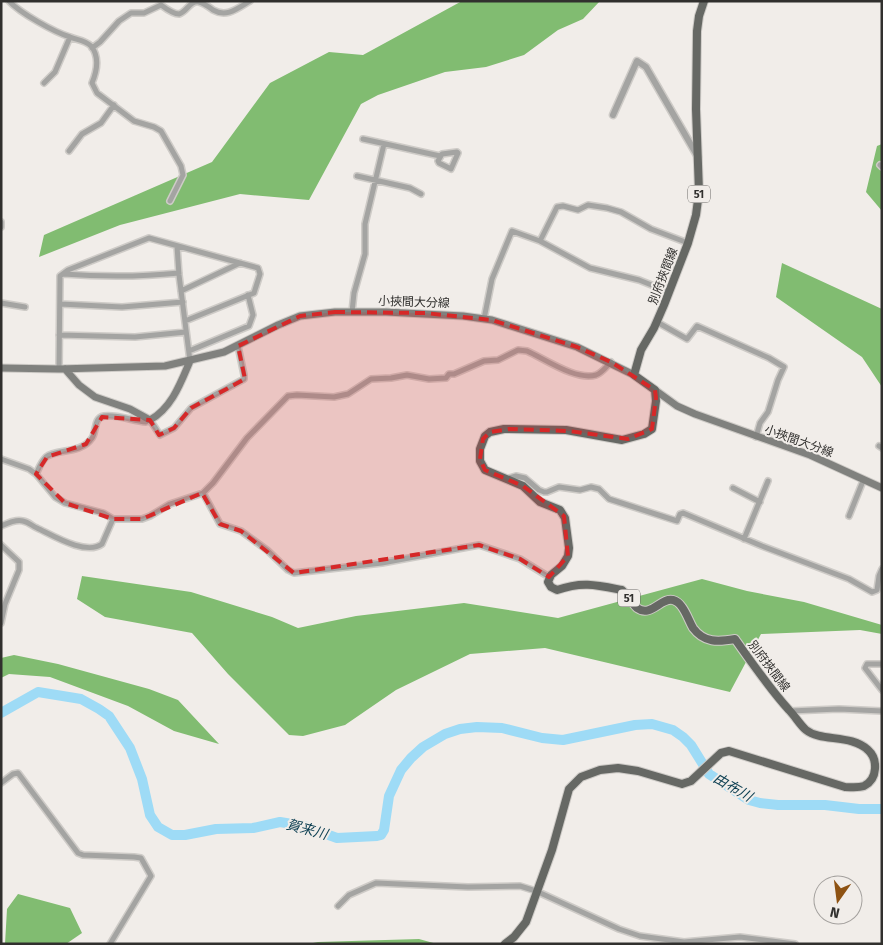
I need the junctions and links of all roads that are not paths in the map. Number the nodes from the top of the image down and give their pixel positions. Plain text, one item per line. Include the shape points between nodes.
1 (9, 1) edge
2 (250, 1) edge
3 (704, 1) edge
4 (199, 2) edge
5 (70, 38) junction
6 (92, 48) junction
7 (44, 83) dead end
8 (114, 106) junction
9 (613, 115) dead end
10 (363, 139) dead end
11 (384, 144) junction
12 (69, 152) dead end
13 (440, 156) dead end
14 (698, 158) junction
15 (357, 176) dead end
16 (375, 180) junction
17 (420, 194) dead end
18 (170, 202) dead end
19 (1, 222) edge
20 (1, 227) edge
21 (540, 242) junction
22 (688, 243) junction
23 (178, 246) junction
24 (240, 263) junction
25 (179, 273) junction
26 (63, 274) junction
27 (181, 291) junction
28 (669, 292) junction
29 (248, 295) junction
30 (183, 302) junction
31 (1, 303) edge
32 (60, 304) junction
33 (25, 307) dead end
34 (352, 312) junction
35 (484, 319) junction
36 (184, 321) junction
37 (657, 322) junction
38 (186, 332) junction
39 (59, 335) junction
40 (238, 346) junction
41 (189, 351) junction
42 (190, 361) junction
43 (611, 362) junction
44 (1, 368) edge
45 (62, 369) junction
46 (634, 375) junction
47 (654, 390) junction
48 (149, 420) junction
49 (756, 437) junction
50 (1, 459) edge
51 (36, 474) junction
52 (506, 479) junction
53 (768, 481) dead end
54 (863, 481) junction
55 (733, 488) dead end
56 (882, 488) edge
57 (203, 493) junction
58 (760, 502) junction
59 (849, 516) dead end
60 (113, 518) junction
61 (1, 526) edge
62 (744, 539) junction
63 (1, 544) edge
64 (882, 569) edge
65 (549, 577) junction
66 (1, 623) edge
67 (882, 664) edge
68 (882, 690) edge
69 (882, 710) edge
70 (790, 711) junction
71 (1, 783) edge
72 (536, 891) junction
73 (338, 906) dead end
74 (110, 944) edge
75 (505, 944) edge
76 (795, 944) edge

1 - 5 street
2 - 4 street via 224,14
3 - 14 main road, 別府挾間線 / 51 via 697,31
4 - 6 street via 194,2 180,14 161,5 144,13 131,13
5 - 6 street via 82,40
5 - 7 street via 55,72
6 - 8 street via 98,65 92,83 97,93
8 - 12 street via 101,123 82,134
8 - 18 street via 134,121 161,131 167,141 183,175
9 - 14 street via 637,61 646,67
10 - 11 street
11 - 13 street
11 - 16 street
14 - 22 main road, 別府挾間線 / 51 via 698,200
15 - 16 street
16 - 17 street via 410,188
16 - 34 street via 363,232 365,254
19 - 20 street
21 - 22 street via 557,207 578,210 588,205 621,212 651,230
21 - 28 street via 590,268 633,278
21 - 35 street via 512,231 492,280
22 - 28 main road, 別府挾間線 / 51
23 - 24 street
23 - 25 street
23 - 26 street via 149,238
24 - 27 street
24 - 29 street via 258,268 260,274 254,293
25 - 26 street via 103,277
25 - 27 street
26 - 32 street via 60,276
27 - 30 street
28 - 37 main road, 別府挾間線 / 51
29 - 36 street
29 - 41 street via 253,315 249,326
30 - 32 street via 122,307
30 - 36 street
31 - 33 street
32 - 39 street
34 - 35 main road, 小挾間大分線 via 425,313
34 - 40 main road, 小挾間大分線 via 300,316
35 - 43 main road, 小挾間大分線 via 577,347
36 - 38 street
37 - 46 main road, 別府挾間線 / 51 via 642,347
37 - 49 street via 686,339 697,326 784,367
38 - 39 street via 135,337
38 - 41 street
39 - 45 street
40 - 42 main road, 小挾間大分線
40 - 48 street via 244,379 191,408 174,428 160,435
41 - 42 street
42 - 45 main road, 小挾間大分線 via 158,366
42 - 48 main road via 168,405
43 - 46 main road, 小挾間大分線
43 - 57 street via 596,375 576,375 527,351 518,350 498,360 484,361 449,374 446,378 407,375 371,379 348,394 334,397 288,396 247,438
44 - 45 main road, 小挾間大分線
45 - 48 main road via 95,397 130,409
46 - 47 main road
47 - 49 main road, 小挾間大分線 via 677,406
47 - 52 main road via 656,407 652,429 628,439 566,430 490,432 480,445 481,463 488,472
48 - 51 street via 102,417 97,420 92,438 86,444 47,456
49 - 54 main road, 小挾間大分線 via 810,455
50 - 51 street
51 - 60 street via 55,497 65,503
52 - 62 street via 525,478 544,492 559,487 599,489 609,499 677,521 683,513
52 - 65 main road via 523,486 565,518 568,556
53 - 58 street
54 - 56 main road, 小挾間大分線
54 - 59 street
55 - 58 street
57 - 60 street via 170,504 142,519
57 - 65 street via 220,524 241,531 294,573 382,563 479,545 520,559
58 - 62 street
60 - 61 street via 102,544 92,548 62,541 22,520
62 - 64 street via 849,579 872,592 877,590
63 - 66 street via 19,562 19,570
65 - 70 main road, 別府挾間線 / 51 via 549,585 557,590 579,584 622,590 642,610 674,600 702,637 718,642 735,639
67 - 68 street via 868,664 865,668
69 - 70 street
70 - 72 main road, 別府挾間線 / 51 via 808,732 845,739 868,750 876,764 873,778 858,788 846,787 734,752 721,753 691,781 678,784 638,771 600,770 581,777 570,789
71 - 74 street via 18,773 78,853 134,857 144,862 151,876
72 - 73 street via 520,886 376,884 349,895
72 - 75 main road, 別府挾間線 / 51 via 526,922
72 - 76 street via 603,923 640,936 684,942 740,937

